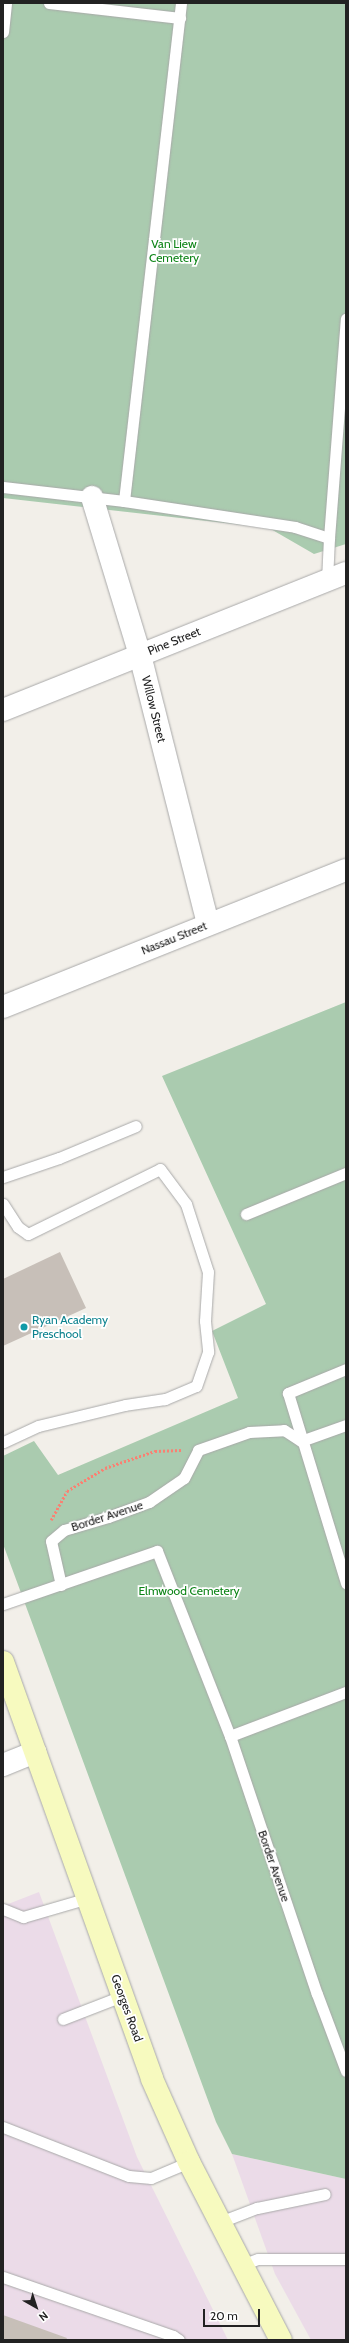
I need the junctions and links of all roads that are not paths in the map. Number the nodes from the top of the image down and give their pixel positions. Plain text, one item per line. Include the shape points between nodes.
1 (6, 3) edge
2 (49, 3) edge
3 (182, 3) edge
4 (180, 18) junction
5 (3, 32) edge
6 (346, 319) edge
7 (3, 487) edge
8 (92, 497) junction
9 (124, 501) junction
10 (329, 538) junction
11 (337, 577) edge
12 (140, 655) junction
13 (3, 710) edge
14 (346, 870) edge
15 (208, 924) junction
16 (3, 1007) edge
17 (136, 1126) dead end
18 (346, 1173) edge
19 (3, 1177) edge
20 (3, 1204) edge
21 (246, 1214) dead end
22 (346, 1369) edge
23 (346, 1425) edge
24 (301, 1441) junction
25 (3, 1442) edge
26 (346, 1583) edge
27 (61, 1585) junction
28 (3, 1604) edge
29 (3, 1662) edge
30 (346, 1692) edge
31 (230, 1736) junction
32 (36, 1752) junction
33 (3, 1765) edge
34 (88, 1898) junction
35 (3, 1909) edge
36 (122, 1996) junction
37 (63, 2019) dead end
38 (346, 2071) edge
39 (3, 2127) edge
40 (189, 2162) junction
41 (325, 2194) dead end
42 (223, 2227) junction
43 (346, 2259) edge
44 (242, 2265) junction
45 (3, 2277) edge
46 (179, 2340) edge
47 (281, 2340) edge

1 - 5 lane
2 - 4 lane
3 - 4 lane
4 - 9 lane
6 - 10 lane
7 - 8 lane
8 - 9 lane
8 - 12 street, Willow Street
9 - 10 lane via 295,527
10 - 11 lane
11 - 12 street, Pine Street
12 - 13 street, Pine Street
12 - 15 street, Willow Street
14 - 15 street, Nassau Street
15 - 16 street, Nassau Street
17 - 19 lane via 59,1158
18 - 21 lane
20 - 25 lane via 18,1227 28,1234 160,1169 186,1204 208,1272 205,1321 208,1352 196,1386 165,1399 125,1404 38,1426
22 - 24 lane via 288,1392
23 - 24 lane
24 - 26 lane
24 - 27 lane, Border Avenue via 284,1430 249,1432 198,1450 184,1478 149,1502 108,1518 64,1530 51,1541
27 - 28 lane
27 - 31 lane, Border Avenue via 157,1551
29 - 32 street, Georges Road
30 - 31 lane
31 - 38 lane, Border Avenue via 317,1994
32 - 33 street
32 - 34 street, Georges Road
34 - 35 lane via 23,1917
34 - 36 street, Georges Road
36 - 37 lane
36 - 40 street, Georges Road via 152,2079
39 - 40 lane via 129,2176 151,2178
40 - 42 street, Georges Road
41 - 42 lane via 257,2208
42 - 44 street, Georges Road
43 - 44 lane via 258,2259
44 - 47 street, Georges Road
45 - 46 lane

